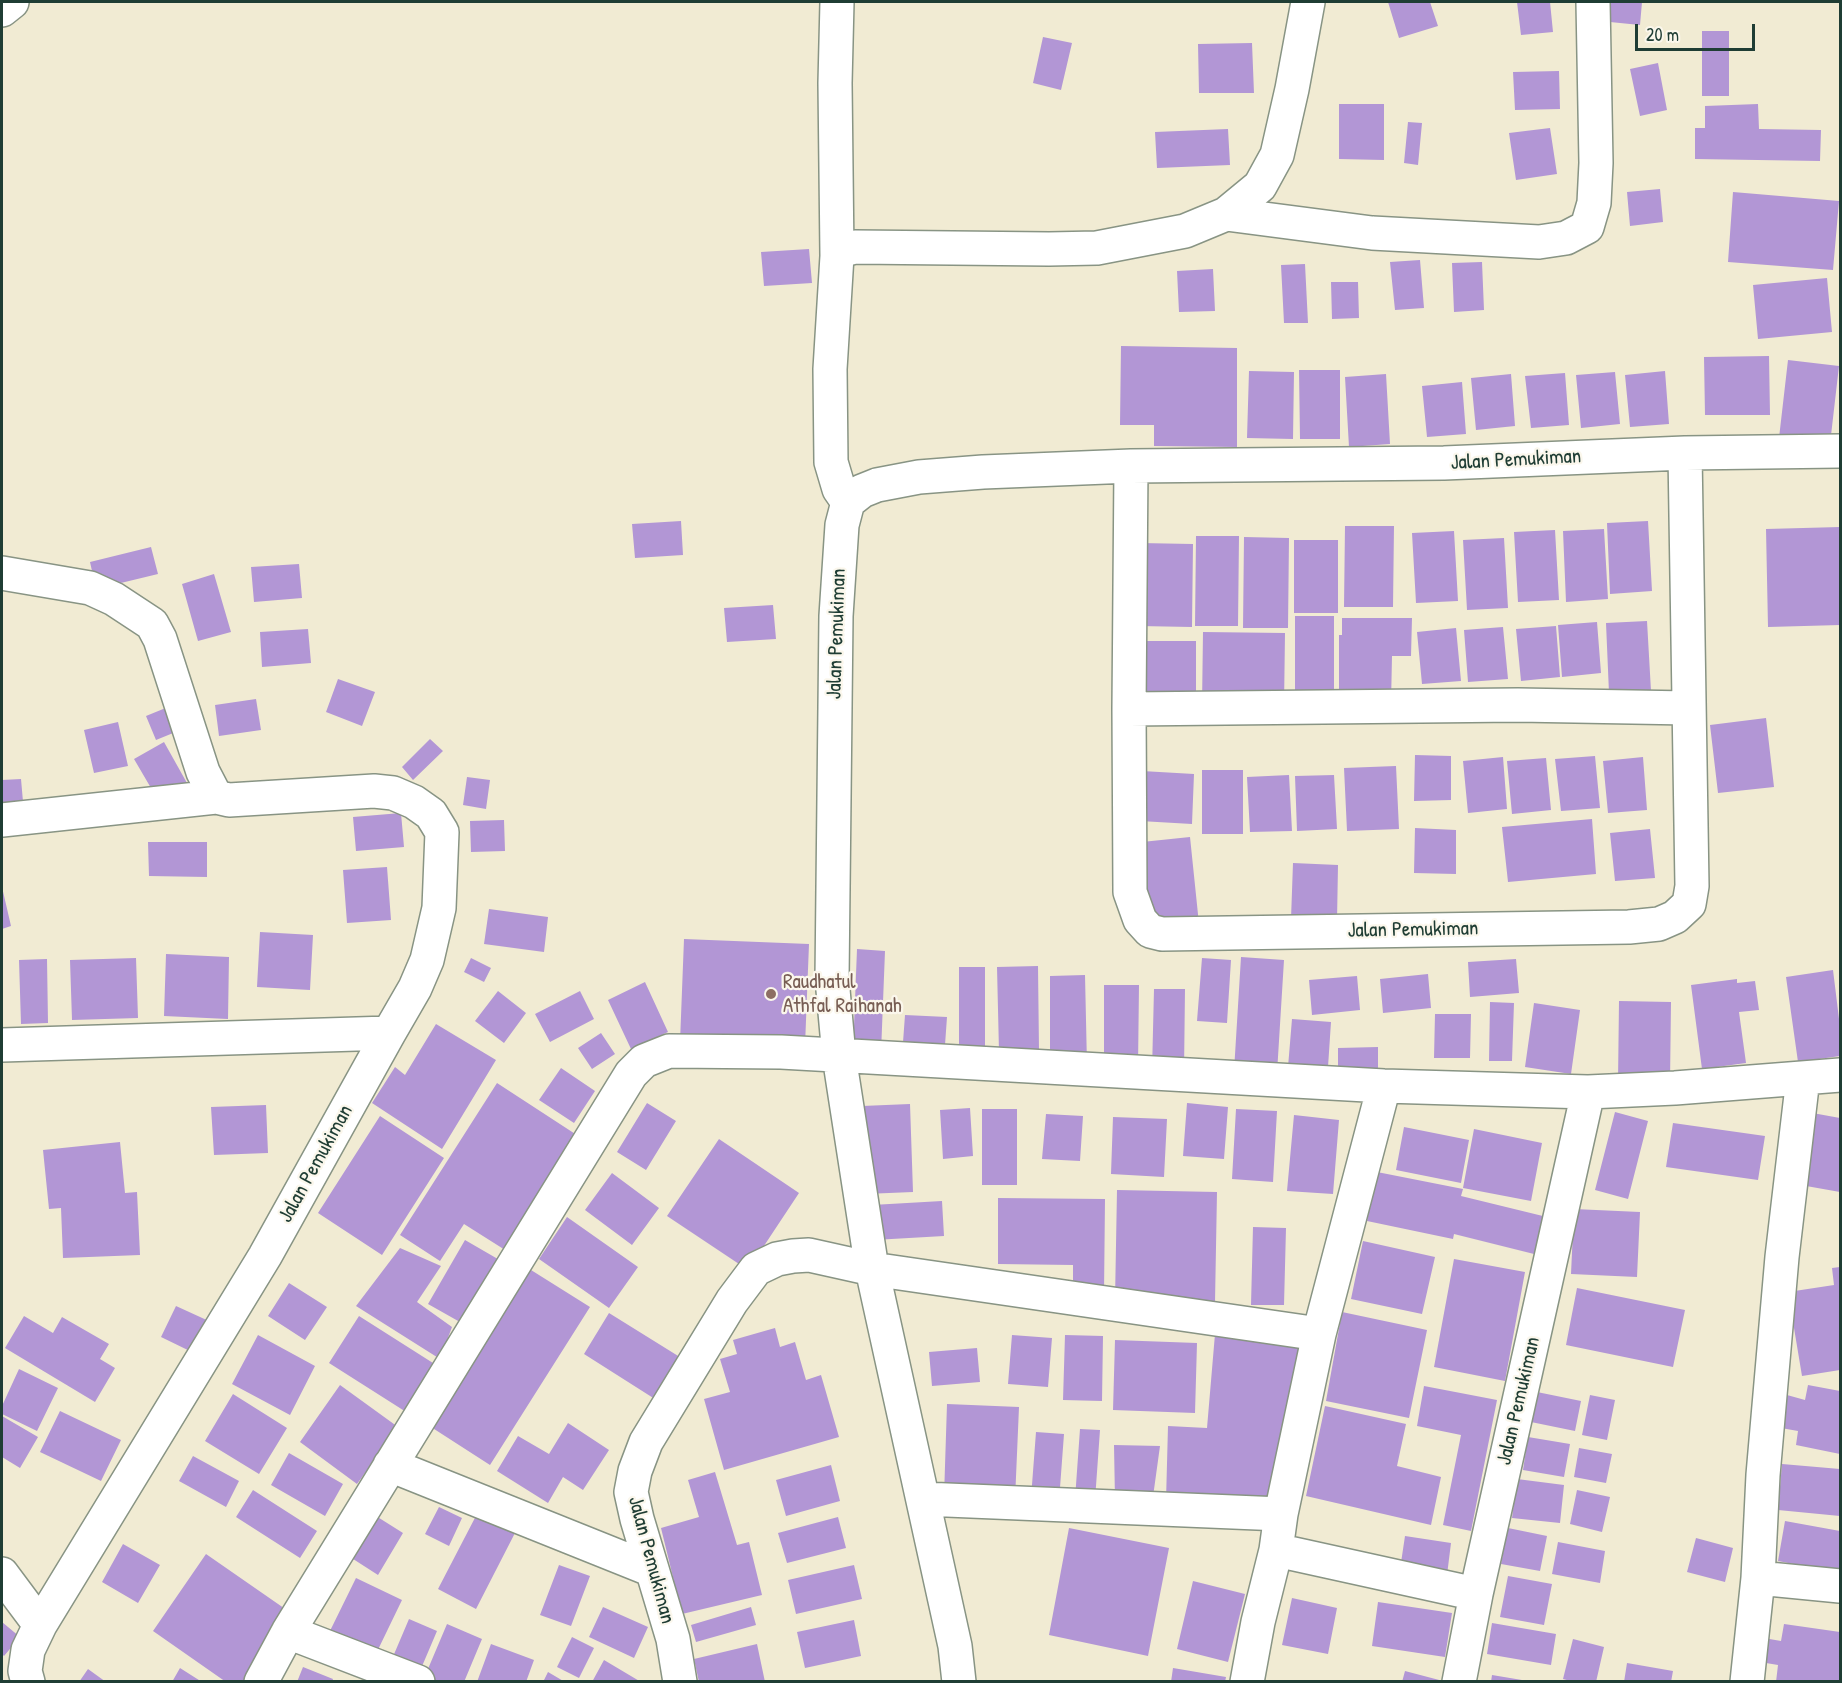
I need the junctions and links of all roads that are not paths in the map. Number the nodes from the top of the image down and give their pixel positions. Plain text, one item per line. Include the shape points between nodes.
1 (12, 2) edge
2 (837, 2) edge
3 (1308, 2) edge
4 (1593, 2) edge
5 (2, 10) edge
6 (1226, 214) junction
7 (837, 256) junction
8 (1840, 452) edge
9 (1685, 453) junction
10 (1131, 466) junction
11 (848, 502) junction
12 (2, 573) edge
13 (1689, 708) junction
14 (1129, 709) junction
15 (216, 797) junction
16 (2, 820) edge
17 (389, 1033) junction
18 (2, 1045) edge
19 (840, 1056) junction
20 (1840, 1075) edge
21 (1803, 1078) junction
22 (1384, 1086) junction
23 (1588, 1092) junction
24 (872, 1269) junction
25 (1319, 1334) junction
26 (390, 1465) junction
27 (923, 1499) junction
28 (1281, 1514) junction
29 (1276, 1550) junction
30 (652, 1570) junction
31 (2, 1574) edge
32 (1758, 1578) junction
33 (1840, 1586) edge
34 (1476, 1594) junction
35 (40, 1625) junction
36 (288, 1632) junction
37 (28, 1682) edge
38 (261, 1682) edge
39 (418, 1682) edge
40 (680, 1682) edge
41 (959, 1682) edge
42 (1248, 1682) edge
43 (1459, 1682) edge
44 (1747, 1682) edge

1 - 5 street
2 - 7 street
3 - 6 street via 1277,155 1260,186
4 - 6 street via 1596,163 1594,203 1587,227 1566,238 1539,243 1372,233
6 - 7 street via 1185,231 1097,248 855,247 843,249
7 - 11 street via 830,369 831,462 839,489
8 - 9 street, Jalan Pemukiman
9 - 10 street, Jalan Pemukiman via 1444,463
9 - 13 street, Jalan Pemukiman
10 - 11 street, Jalan Pemukiman via 919,477 877,485
10 - 14 street, Jalan Pemukiman
11 - 19 street, Jalan Pemukiman via 842,525 836,616 832,979
12 - 15 street via 90,588 152,624 203,772
13 - 14 street via 1518,705
13 - 14 street, Jalan Pemukiman via 1692,886 1689,904 1675,917 1659,924 1162,934 1150,931 1140,920 1130,892
15 - 16 street, Jalan Pemukiman
15 - 17 street, Jalan Pemukiman via 229,800 374,791 414,801 431,814 442,832 439,908 427,960
17 - 18 street
17 - 35 street, Jalan Pemukiman via 265,1256
19 - 22 street
19 - 24 street, Jalan Pemukiman
19 - 26 street via 697,1050 669,1051 644,1061 617,1095
20 - 21 street
21 - 23 street
21 - 32 street via 1782,1257
22 - 23 street
22 - 25 street
23 - 34 street, Jalan Pemukiman
24 - 25 street, Jalan Pemukiman
24 - 27 street, Jalan Pemukiman
24 - 30 street, Jalan Pemukiman via 809,1255 785,1257 756,1269 732,1301 645,1442 635,1471 631,1492
25 - 28 street
26 - 30 street
26 - 36 street
27 - 28 street
27 - 41 street, Jalan Pemukiman via 955,1646
28 - 29 street
29 - 34 street
29 - 42 street
30 - 40 street, Jalan Pemukiman via 673,1639
31 - 35 street
32 - 33 street
32 - 44 street
34 - 43 street, Jalan Pemukiman
35 - 37 street, Jalan Pemukiman via 28,1650
36 - 38 street
36 - 39 street

